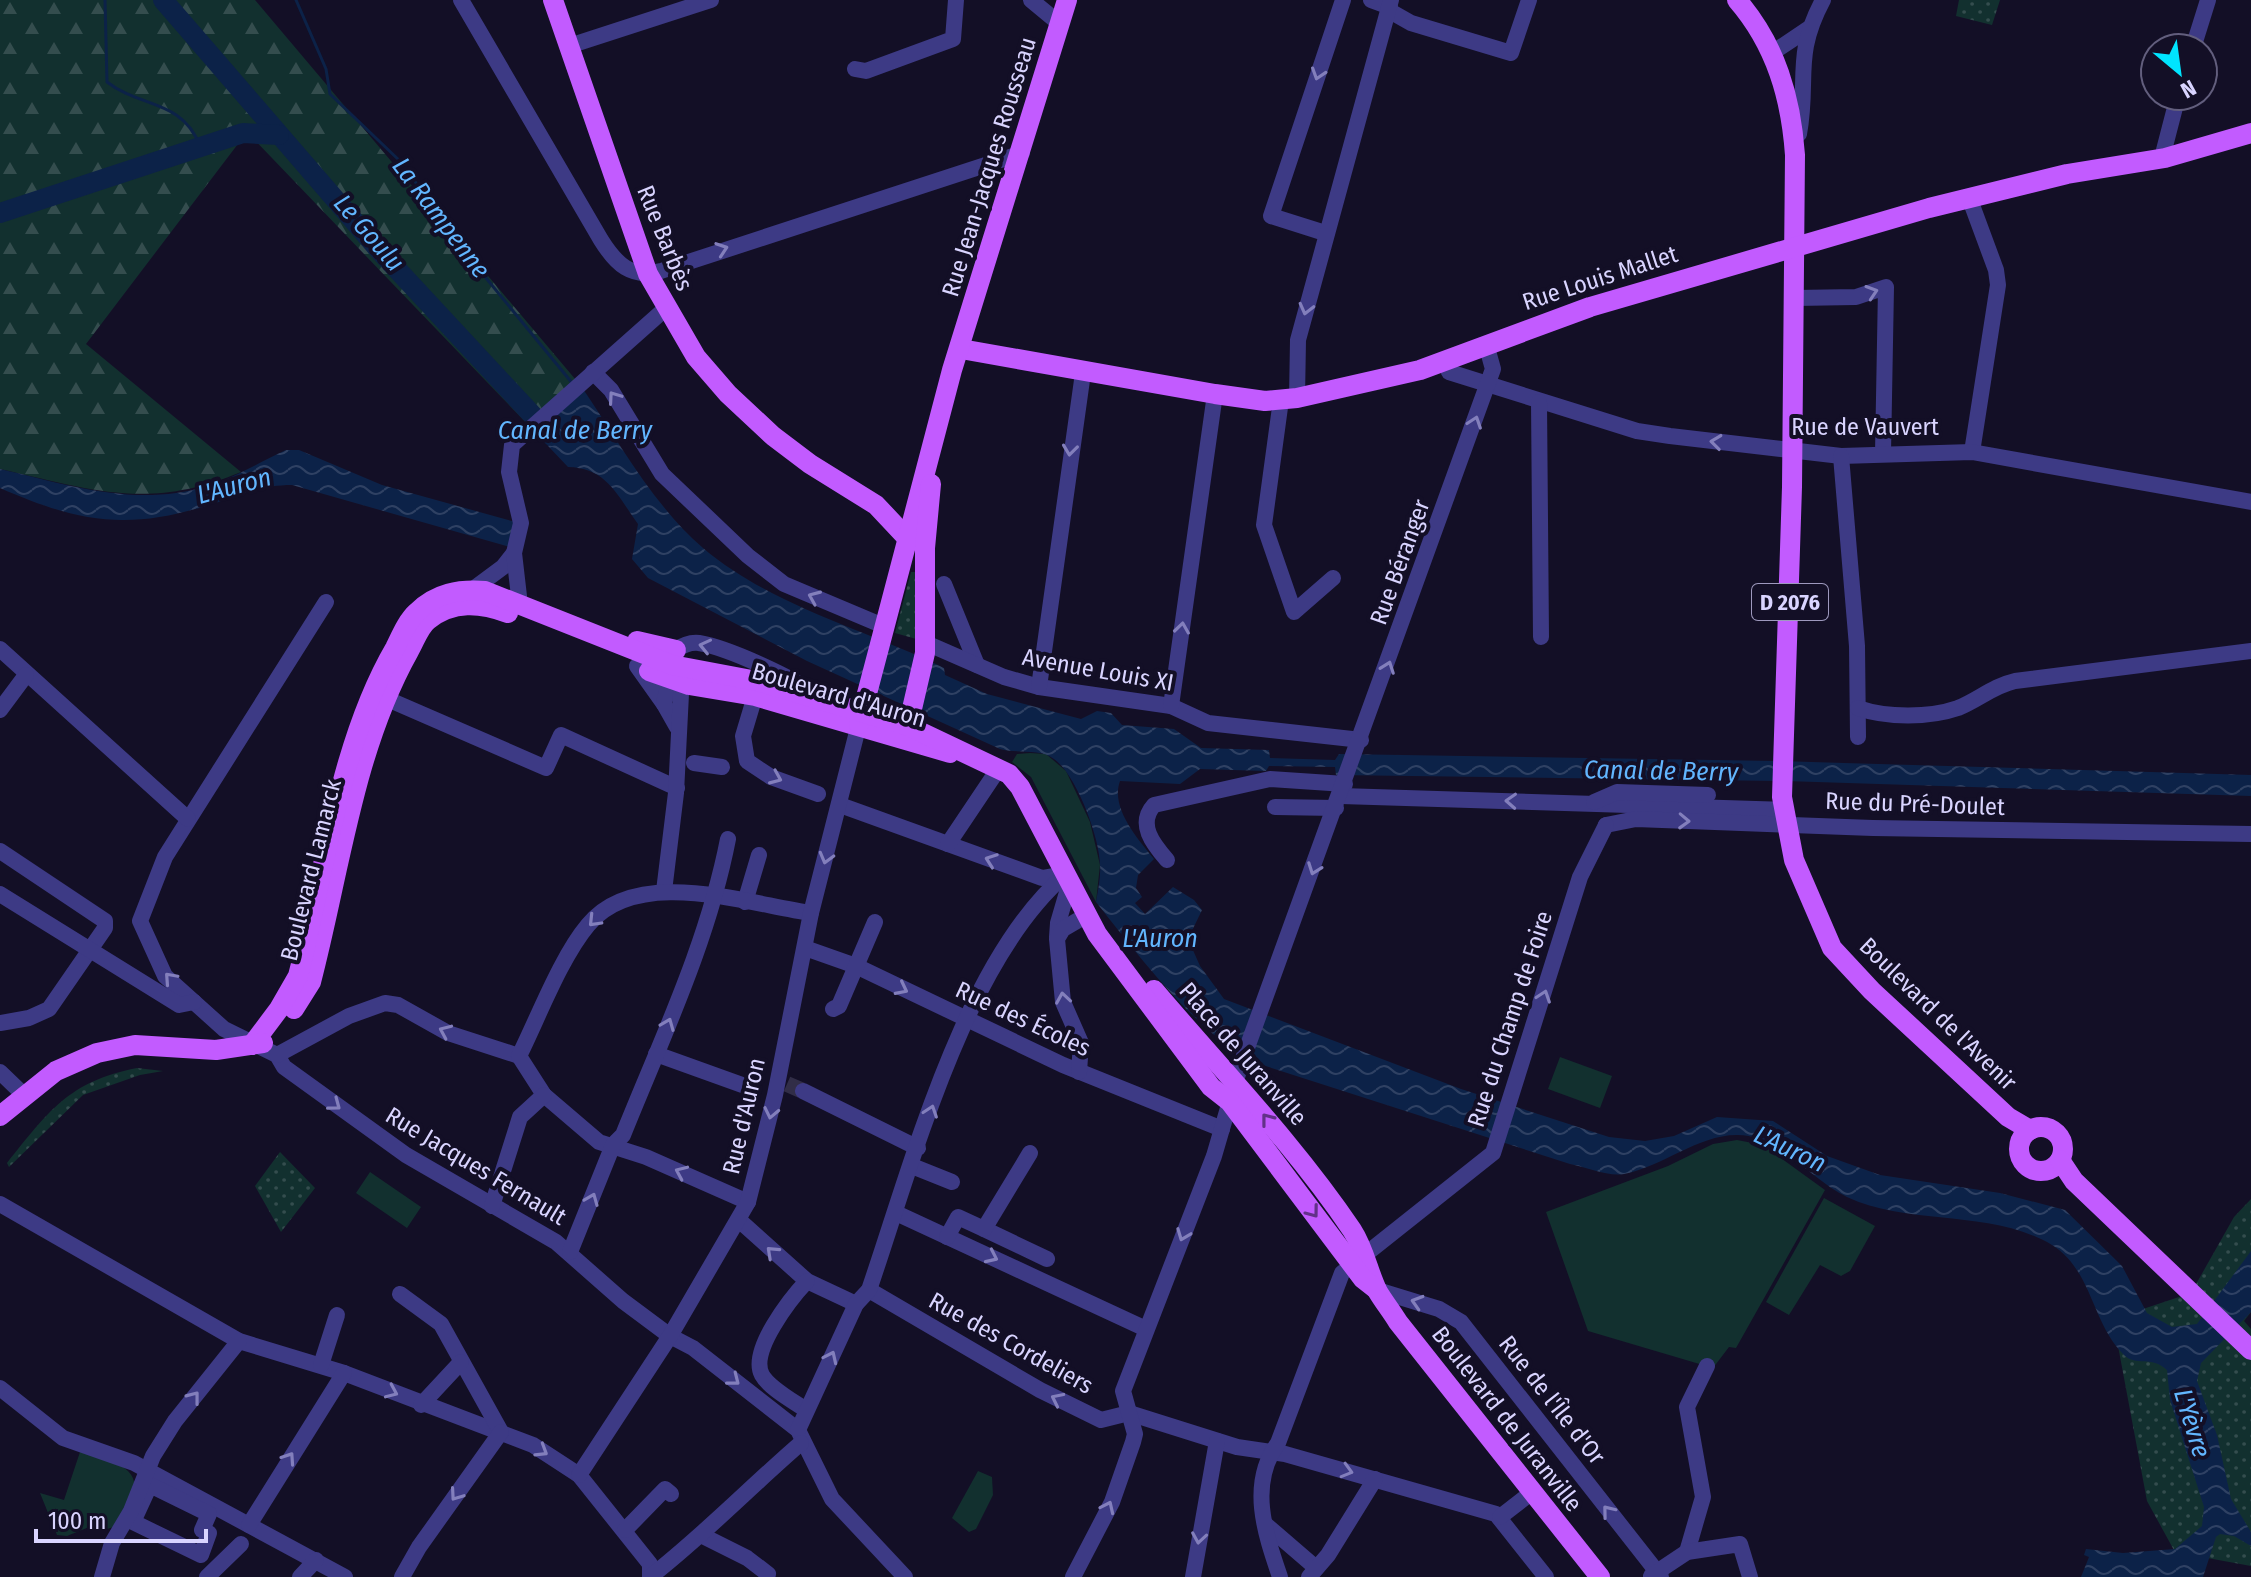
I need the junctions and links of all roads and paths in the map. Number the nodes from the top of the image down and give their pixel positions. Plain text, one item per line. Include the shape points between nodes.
1 (461, 0) edge
2 (553, 0) edge
3 (711, 0) edge
4 (956, 0) edge
5 (1031, 0) edge
6 (1067, 0) edge
7 (1343, 0) edge
8 (1371, 0) edge
9 (1529, 0) edge
10 (1737, 0) edge
11 (1823, 0) edge
12 (2208, 0) edge
13 (1390, 6) edge
14 (664, 7) edge
15 (1060, 24) junction
16 (1808, 29) junction
17 (2198, 32) edge
18 (569, 46) junction
19 (1772, 53) junction
20 (855, 69) dead end
21 (2174, 112) edge
22 (2251, 133) edge
23 (1022, 153) junction
24 (1795, 158) junction
25 (2165, 158) junction
26 (1969, 197) junction
27 (1325, 233) junction
28 (1795, 245) junction
29 (648, 274) junction
30 (1795, 298) junction
31 (665, 309) junction
32 (1486, 344) junction
33 (961, 349) junction
34 (1445, 361) junction
35 (1083, 373) junction
36 (587, 377) junction
37 (1488, 386) junction
38 (1215, 394) junction
39 (1289, 399) junction
40 (1539, 402) junction
41 (1793, 452) junction
42 (1972, 452) junction
43 (1883, 453) junction
44 (1841, 456) junction
45 (2251, 502) edge
46 (908, 518) junction
47 (515, 550) junction
48 (903, 564) junction
49 (925, 569) junction
50 (1333, 578) dead end
51 (944, 584) dead end
52 (472, 590) junction
53 (326, 602) dead end
54 (520, 605) junction
55 (884, 632) junction
56 (1541, 637) dead end
57 (925, 648) junction
58 (0, 649) edge
59 (2251, 651) edge
60 (977, 665) junction
61 (637, 666) junction
62 (676, 669) junction
63 (26, 675) junction
64 (1039, 687) junction
65 (755, 696) junction
66 (385, 698) junction
67 (664, 704) junction
68 (1171, 706) junction
69 (1858, 708) junction
70 (0, 710) edge
71 (910, 718) junction
72 (863, 725) junction
73 (677, 727) junction
74 (1858, 737) dead end
75 (1361, 740) junction
76 (685, 762) junction
77 (990, 764) junction
78 (722, 767) dead end
79 (677, 788) junction
80 (1342, 792) junction
81 (833, 799) junction
82 (1588, 804) junction
83 (1275, 807) dead end
84 (1785, 810) junction
85 (188, 819) junction
86 (1606, 825) junction
87 (2251, 834) edge
88 (728, 839) dead end
89 (948, 844) junction
90 (0, 851) edge
91 (759, 855) dead end
92 (1167, 860) dead end
93 (1068, 878) junction
94 (664, 891) junction
95 (0, 894) edge
96 (717, 897) junction
97 (745, 902) junction
98 (811, 913) junction
99 (1087, 915) junction
100 (875, 922) dead end
101 (1097, 934) junction
102 (1057, 939) junction
103 (805, 948) junction
104 (88, 949) junction
105 (856, 966) junction
106 (194, 1002) junction
107 (833, 1009) dead end
108 (966, 1020) junction
109 (0, 1023) edge
110 (252, 1045) junction
111 (656, 1054) junction
112 (277, 1055) junction
113 (519, 1056) junction
114 (1516, 1069) dead end
115 (0, 1072) edge
116 (1079, 1072) junction
117 (745, 1086) dead end
118 (803, 1091) tunnel mouth
119 (1233, 1091) junction
120 (544, 1095) junction
121 (1509, 1096) junction
122 (26, 1097) junction
123 (0, 1116) edge
124 (1222, 1129) junction
125 (0, 1131) edge
126 (2026, 1135) junction
127 (613, 1145) junction
128 (918, 1148) junction
129 (1030, 1153) dead end
130 (2055, 1165) junction
131 (912, 1166) junction
132 (952, 1182) dead end
133 (748, 1202) junction
134 (0, 1204) edge
135 (492, 1206) junction
136 (896, 1213) junction
137 (740, 1221) junction
138 (984, 1229) junction
139 (947, 1237) junction
140 (570, 1252) junction
141 (1350, 1256) junction
142 (1047, 1259) dead end
143 (807, 1281) junction
144 (869, 1290) junction
145 (1377, 1290) junction
146 (400, 1294) dead end
147 (856, 1304) junction
148 (337, 1315) dead end
149 (1146, 1329) junction
150 (670, 1336) junction
151 (239, 1341) junction
152 (2246, 1345) edge
153 (461, 1362) junction
154 (321, 1365) junction
155 (1707, 1366) dead end
156 (344, 1373) junction
157 (0, 1388) edge
158 (421, 1405) junction
159 (806, 1410) junction
160 (1129, 1413) junction
161 (501, 1432) junction
162 (800, 1436) junction
163 (1217, 1441) junction
164 (1272, 1452) junction
165 (150, 1470) junction
166 (579, 1475) junction
167 (1375, 1479) junction
168 (1531, 1493) junction
169 (671, 1494) dead end
170 (1500, 1517) junction
171 (1265, 1524) junction
172 (625, 1530) junction
173 (248, 1533) junction
174 (703, 1536) junction
175 (1687, 1552) junction
176 (316, 1560) junction
177 (1312, 1572) edge
178 (1656, 1575) edge
179 (102, 1577) edge
180 (207, 1577) edge
181 (300, 1577) edge
182 (345, 1577) edge
183 (402, 1577) edge
184 (650, 1577) edge
185 (767, 1577) edge
186 (905, 1577) edge
187 (1073, 1577) edge
188 (1193, 1577) edge
189 (1280, 1577) edge
190 (1546, 1577) edge
191 (1600, 1577) edge
192 (1750, 1577) edge

1 - 29 street via 613,260 630,272
2 - 18 main road, Rue Barbès
3 - 14 street
4 - 20 street via 953,39 866,71
5 - 15 street
6 - 15 main road, Rue Jean-Jacques Rousseau
7 -> 27 street via 1271,216
8 - 13 street
9 - 13 street via 1511,53 1411,23
10 - 19 main road, D 2076
11 - 16 street
12 - 17 street
13 - 27 street
14 - 18 street
15 - 23 main road, Rue Jean-Jacques Rousseau
16 - 19 street
16 - 24 street
18 - 29 main road, Rue Barbès
19 - 24 main road, D 2076 via 1789,104
21 - 25 street
22 - 25 main road, Rue Louis Mallet
29 -> 23 street
23 - 33 main road, Rue Jean-Jacques Rousseau
24 - 28 main road, D 2076
25 - 26 main road, Rue Louis Mallet
26 - 28 main road, Rue Louis Mallet
26 - 42 street via 1998,285
27 -> 39 street
28 - 30 main road, D 2076
28 - 32 main road, Rue Louis Mallet
29 - 31 main road, Rue Barbès
30 - 41 main road, D 2076
30 -> 43 street via 1856,297 1886,287
31 - 36 street
31 - 46 main road, Rue Barbès via 696,357 762,426 810,464 876,505
32 - 34 main road, Rue Louis Mallet
32 - 37 street, Rue Béranger via 1493,369
33 - 35 main road, Rue Louis Mallet
33 - 46 main road, Rue Jean-Jacques Rousseau
34 - 37 street, Rue de Vauvert via 1449,372
34 - 39 main road, Rue Louis Mallet
35 - 38 main road, Rue Louis Mallet
35 -> 64 street
36 - 47 street via 512,445 509,472 521,523
55 -> 36 street via 784,584 748,556 662,474 611,390
37 - 40 street, Rue de Vauvert
75 -> 37 street, Rue Béranger
38 - 39 main road, Rue Louis Mallet
68 -> 38 street
39 - 50 street via 1264,525 1294,612
41 -> 40 street, Rue de Vauvert via 1637,431
40 - 56 street
41 - 44 street, Rue de Vauvert
41 - 84 main road, D 2076
42 - 43 street, Rue de Vauvert
42 - 45 street, Rue de Vauvert
43 - 44 street, Rue de Vauvert
44 - 69 street
46 - 48 main road, Rue Jean-Jacques Rousseau
46 - 49 main road
47 - 52 street via 503,567
47 - 54 street
48 - 49 main road
48 - 55 main road, Rue Jean-Jacques Rousseau
49 - 57 main road
51 - 60 street
52 - 54 main road
52 - 110 main road, Boulevard Lamarck via 444,594 414,615 380,674 360,720 298,976
53 - 85 street, Rue Jacques Fernault
54 - 62 main road
55 - 72 main road, Rue Jean-Jacques Rousseau
57 - 60 street, Avenue Louis XI
57 - 71 main road
58 - 63 street
59 - 69 street via 2015,681 1947,711 1886,715
60 - 64 street, Avenue Louis XI
61 - 62 main road, Boulevard Lamarck
61 - 66 main road, Boulevard Lamarck via 505,612 460,605 424,623
61 - 67 street
62 - 65 main road, Boulevard d'Auron
62 - 67 street
72 -> 62 main road, Boulevard d'Auron via 826,702 757,681
62 - 73 street
63 - 70 street
63 - 85 street
64 - 68 street, Avenue Louis XI
65 - 72 main road, Boulevard d'Auron
65 -> 81 street via 743,736 747,761 771,777
66 - 79 street via 546,768 561,735
66 - 110 main road, Boulevard Lamarck via 374,724 311,982 279,1030 266,1043
67 - 73 street
68 - 75 street, Avenue Louis XI via 1208,723
69 - 74 street
71 - 72 main road, Boulevard d'Auron
71 - 77 main road, Boulevard d'Auron
72 - 77 main road, Boulevard d'Auron
72 - 81 street, Rue d'Auron
73 - 76 street
75 - 80 street, Rue Béranger
76 - 78 street
76 - 79 street
77 - 89 street
77 - 93 main road, Boulevard d'Auron via 1020,787
79 - 94 street
82 -> 80 street, Rue du Pré-Doulet
80 - 83 street
80 - 92 street via 1270,779 1154,805 1146,813 1146,825 1152,843
80 -> 119 street, Rue Béranger
81 - 89 street
81 -> 98 street, Rue d'Auron
82 - 84 street, Rue du Pré-Doulet via 1617,792 1743,796 1757,808
82 - 86 street
86 -> 84 street, Rue du Pré-Doulet
84 - 87 street, Rue du Pré-Doulet
84 - 126 main road, Boulevard de l'Avenir / D 2076 via 1803,887 1832,948
106 -> 85 street, Rue Jacques Fernault via 165,976 140,921 163,860
121 -> 86 street, Rue du Champ de Foire via 1580,877
88 - 96 street
93 -> 89 street via 1042,878
90 - 104 street via 102,916 105,928
91 - 97 street
93 - 99 main road, Boulevard d'Auron
93 - 102 street
93 - 108 street via 1047,890 1006,948
94 - 96 street
94 -> 113 street via 618,902 588,925
95 - 104 street
96 - 97 street
111 -> 96 street
97 - 98 street
98 - 103 street, Rue d'Auron
99 - 101 main road, Boulevard d'Auron
99 - 102 street via 1063,929
100 - 105 street
101 - 119 main road, Place de Juranville via 1137,969
101 - 119 main road, Place de Juranville via 1211,1087
116 -> 102 street via 1081,1043 1063,1002
103 - 105 street, Rue des Écoles
103 -> 133 street, Rue d'Auron via 782,1083
104 - 106 street via 179,1005
104 - 109 street via 49,1009
105 - 107 street
105 -> 108 street, Rue des Écoles
106 - 110 street, Rue Jacques Fernault
108 - 116 street, Rue des Écoles
128 -> 108 street
110 - 112 street, Rue Jacques Fernault
110 - 122 main road via 216,1050 135,1045 97,1053 65,1065
111 - 117 street
111 - 127 street via 623,1135
113 -> 112 street via 448,1033 385,1003
112 -> 135 street, Rue Jacques Fernault via 284,1067 373,1133
113 - 120 street
114 - 121 street, Rue du Champ de Foire
115 - 122 street
116 - 124 street, Rue des Écoles
118 - 128 street
119 - 124 street, Rue Béranger
119 - 141 main road, Place de Juranville via 1314,1180
120 - 127 street via 599,1142
120 - 135 street via 520,1117
121 - 141 street, Rue du Champ de Foire via 1491,1153
122 - 123 main road
122 - 125 main road
124 -> 149 street, Rue Béranger
126 - 130 main road via 2019,1151 2025,1163 2036,1170
126 - 130 main road via 2044,1127 2058,1135 2063,1147
133 -> 127 street
140 -> 127 street
128 - 131 street
129 - 138 street
130 - 152 main road
131 - 132 street
131 - 136 street
133 - 137 street, Rue d'Auron
134 - 151 street
135 - 140 street, Rue Jacques Fernault
136 - 139 street
136 - 144 street
143 -> 137 street
137 - 150 street, Rue d'Auron
138 - 139 street via 958,1217
138 - 142 street
139 -> 149 street
140 - 150 street, Rue Jacques Fernault
141 - 145 main road, Boulevard de Juranville
141 - 164 street
143 - 147 street
143 - 159 street via 769,1331 760,1367 765,1378
144 - 147 street
160 -> 144 street, Rue des Cordeliers via 1101,1420
145 - 168 main road, Boulevard de Juranville
178 -> 145 street, Rue de l'Île d'Or via 1461,1322 1439,1309
146 - 153 street via 441,1324
159 -> 147 street
148 - 154 street
149 - 160 street, Rue Béranger via 1123,1391
150 -> 162 street, Rue Jacques Fernault via 693,1348
150 - 166 street, Rue d'Auron
151 - 154 street
165 -> 151 street via 175,1421
153 - 158 street
153 - 161 street
154 - 156 street
155 - 175 street via 1687,1407 1703,1497
156 -> 158 street
173 -> 156 street
157 - 165 street via 63,1438
158 - 161 street
159 - 162 street
160 - 163 street, Rue des Cordeliers
187 -> 160 street, Rue Béranger via 1112,1502 1133,1442
161 -> 166 street via 533,1445
161 -> 183 street
162 - 174 street
162 - 186 street via 832,1499
163 - 164 street, Rue des Cordeliers
163 -> 188 street
164 -> 167 street, Rue des Cordeliers
164 - 171 street via 1261,1487
165 - 165 street via 209,1514 201,1555 133,1522
165 - 173 street
165 - 179 street via 112,1543
166 - 172 street
167 - 170 street, Rue des Cordeliers
167 - 177 street
168 - 170 street
168 - 191 main road, Boulevard de Juranville
169 - 172 street via 665,1489
170 - 190 street
171 - 177 street
171 - 189 street
172 - 184 street via 650,1564
173 - 176 street
173 - 180 street
174 - 184 street
174 - 185 street via 747,1558
175 - 178 street
175 - 192 street via 1740,1544
176 - 181 street
176 - 182 street

